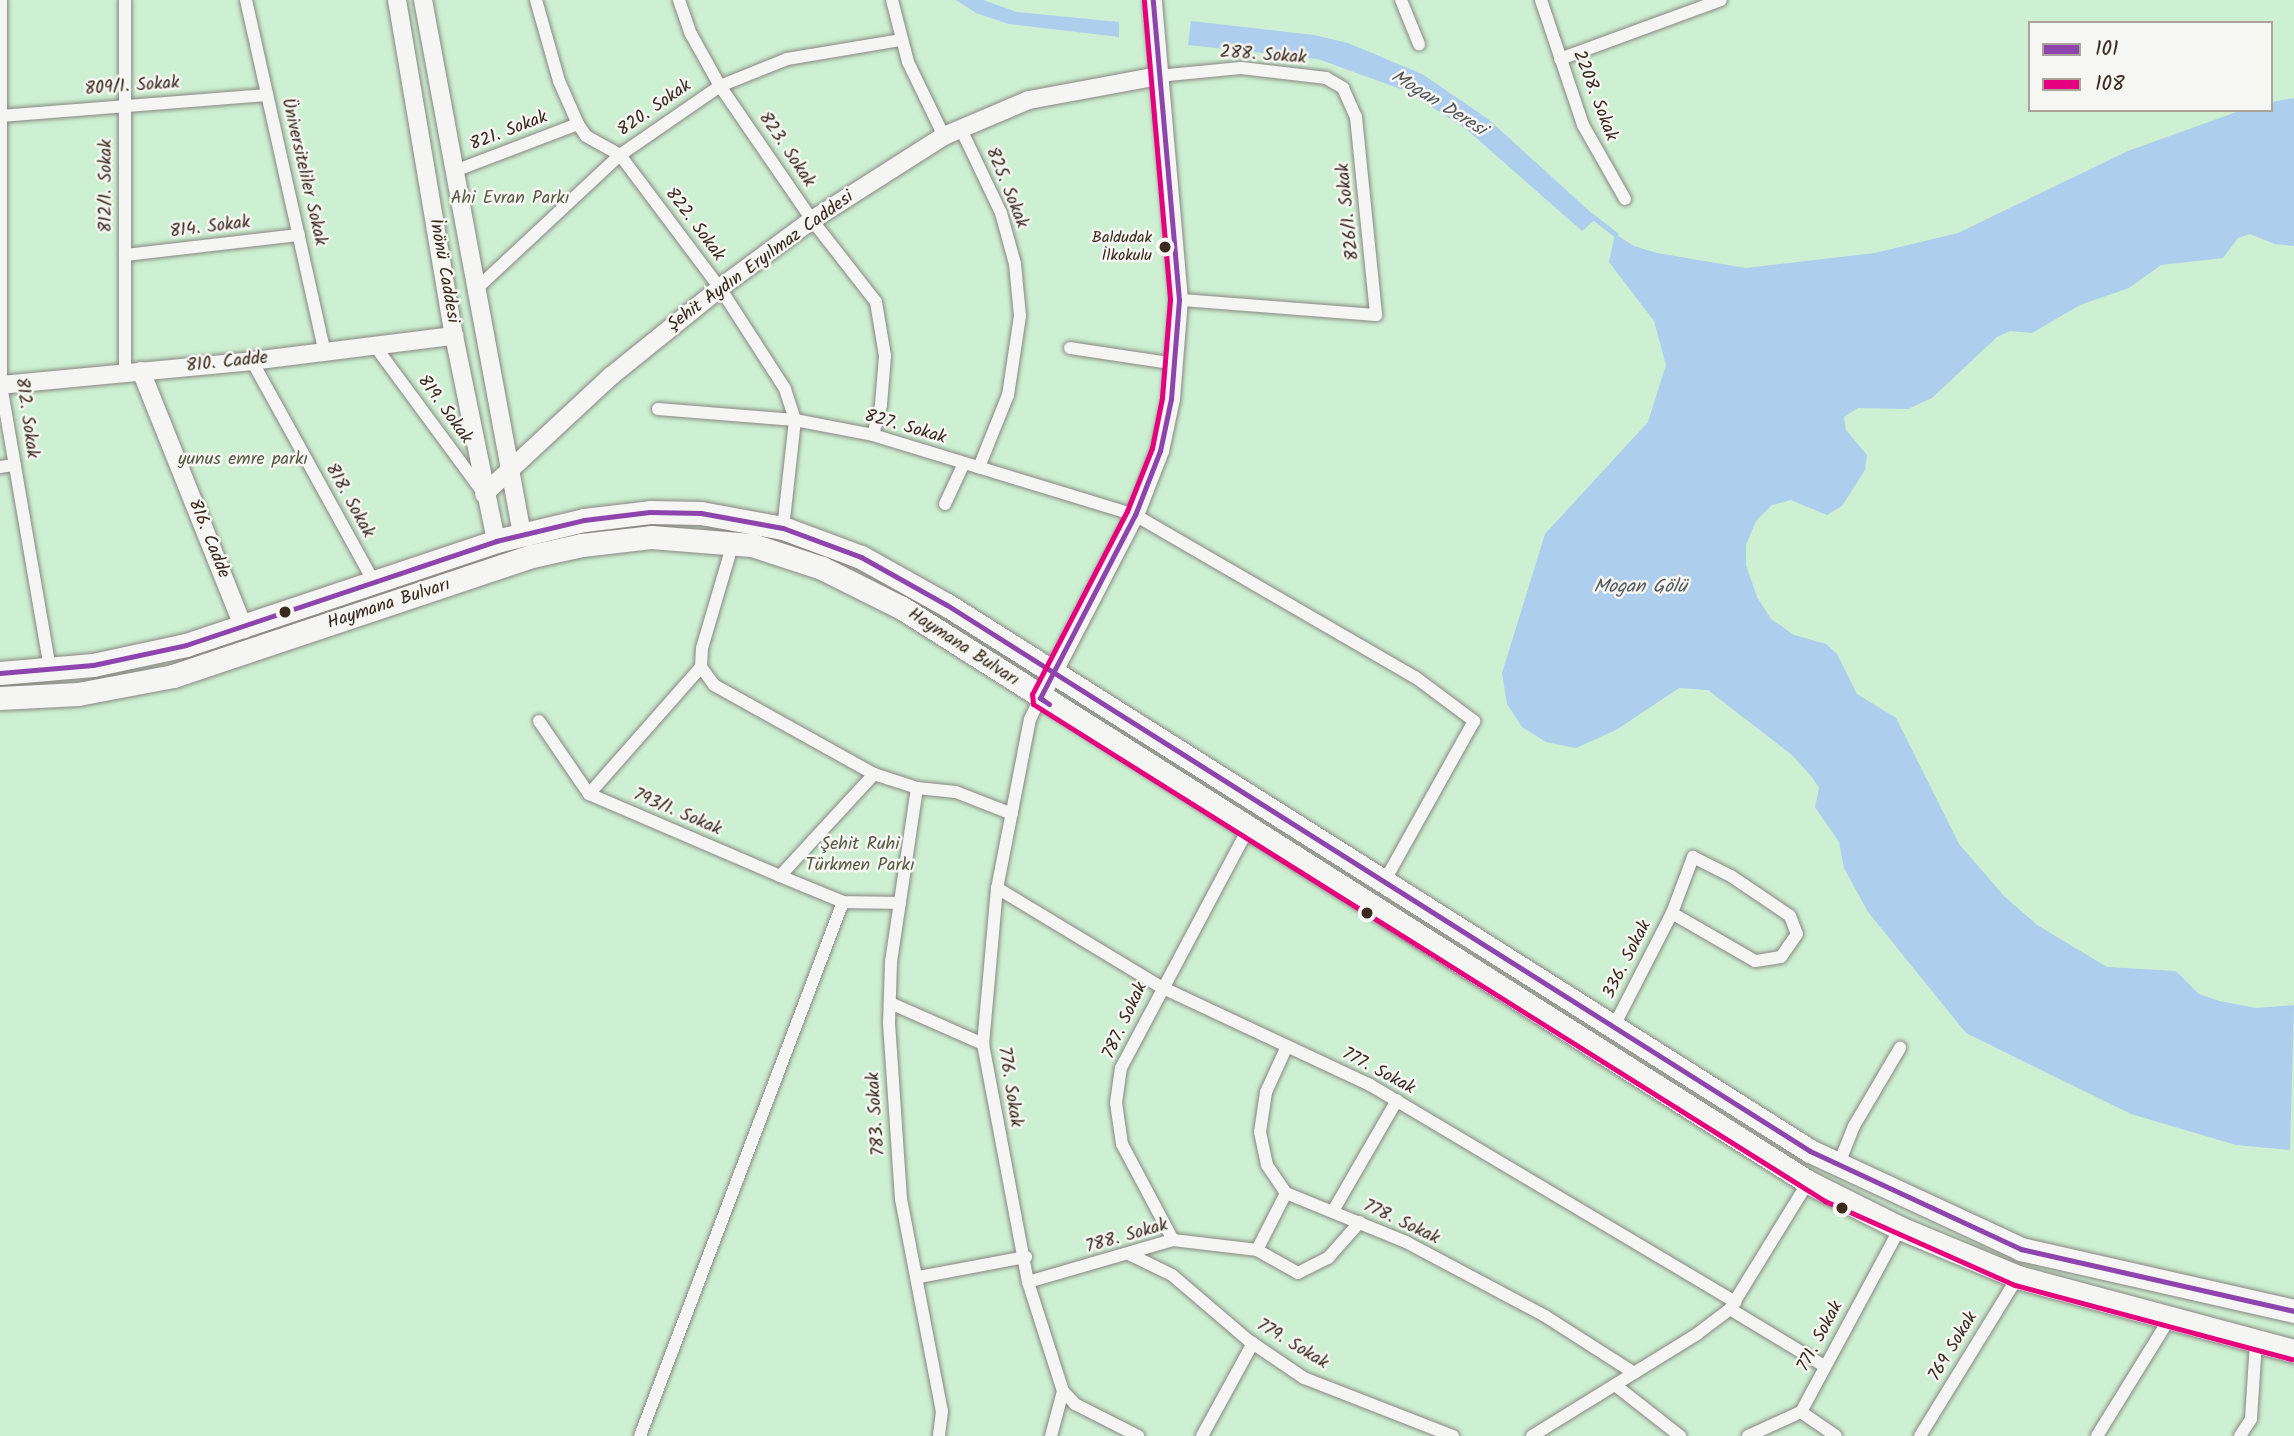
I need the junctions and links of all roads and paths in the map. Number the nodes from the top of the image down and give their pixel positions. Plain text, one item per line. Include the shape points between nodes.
1 (1, 0) edge
2 (125, 0) edge
3 (246, 0) edge
4 (397, 0) edge
5 (423, 0) edge
6 (536, 0) edge
7 (679, 0) edge
8 (892, 0) edge
9 (1153, 0) edge
10 (1165, 0) edge
11 (1401, 0) edge
12 (1541, 0) edge
13 (1721, 0) edge
14 (1154, 26) junction
15 (901, 40) junction
16 (1419, 44) dead end
17 (1560, 59) junction
18 (1158, 76) junction
19 (720, 86) junction
20 (267, 95) junction
21 (125, 104) junction
22 (1350, 106) joint
23 (2, 116) edge
24 (578, 124) junction
25 (960, 127) junction
26 (944, 136) junction
27 (620, 155) junction
28 (452, 172) junction
29 (1625, 199) dead end
30 (812, 220) junction
31 (299, 235) junction
32 (1, 236) edge
33 (125, 255) junction
34 (720, 288) junction
35 (474, 291) junction
36 (1179, 300) junction
37 (454, 336) junction
38 (375, 346) junction
39 (1070, 348) dead end
40 (325, 352) junction
41 (252, 361) junction
42 (1177, 364) junction
43 (133, 372) junction
44 (1, 385) edge
45 (658, 409) dead end
46 (795, 420) junction
47 (873, 435) junction
48 (964, 463) junction
49 (15, 465) junction
50 (0, 467) edge
51 (979, 467) junction
52 (509, 474) junction
53 (484, 494) junction
54 (945, 504) dead end
55 (1135, 515) junction
56 (783, 528) junction
57 (522, 534) junction
58 (496, 541) junction
59 (733, 543) junction
60 (375, 584) junction
61 (243, 629) junction
62 (701, 667) junction
63 (50, 670) junction
64 (0, 673) edge
65 (1054, 673) junction
66 (0, 698) edge
67 (1040, 698) junction
68 (539, 721) dead end
69 (874, 774) junction
70 (917, 788) junction
71 (589, 794) junction
72 (1012, 814) junction
73 (1249, 827) junction
74 (780, 876) junction
75 (1385, 880) junction
76 (997, 888) junction
77 (843, 902) junction
78 (900, 903) junction
79 (1672, 914) junction
80 (1161, 987) junction
81 (890, 1003) junction
82 (1615, 1024) junction
83 (984, 1044) junction
84 (1287, 1046) junction
85 (1900, 1048) dead end
86 (1397, 1100) junction
87 (1838, 1166) junction
88 (1808, 1182) junction
89 (1286, 1192) junction
90 (1333, 1211) junction
91 (1360, 1222) junction
92 (1900, 1228) junction
93 (1173, 1240) junction
94 (1257, 1250) junction
95 (1131, 1255) junction
96 (1026, 1256) junction
97 (919, 1277) junction
98 (2018, 1277) junction
99 (1028, 1282) junction
100 (1733, 1306) junction
101 (2294, 1311) edge
102 (2170, 1318) junction
103 (2256, 1342) junction
104 (1253, 1343) junction
105 (2294, 1351) edge
106 (1824, 1366) junction
107 (1634, 1373) junction
108 (1615, 1385) junction
109 (1063, 1391) junction
110 (1801, 1412) junction
111 (640, 1436) edge
112 (939, 1436) edge
113 (1051, 1436) edge
114 (1138, 1436) edge
115 (1202, 1436) edge
116 (1453, 1436) edge
117 (1532, 1436) edge
118 (1680, 1436) edge
119 (1748, 1436) edge
120 (1836, 1436) edge
121 (1920, 1436) edge
122 (2097, 1436) edge
123 (2240, 1436) edge

1 - 23 street, 812. Sokak
2 - 21 street, 812/1. Sokak
3 - 20 street, Üniversiteliler Sokak
4 - 37 street, İnönü Caddesi
5 - 28 street
6 - 24 street, 822. Sokak via 559,81
7 - 19 street, 823. Sokak via 691,34
8 - 15 street
9 - 14 street
10 - 14 street
11 - 16 street
12 - 17 street, 2208. Sokak
13 - 17 street
14 - 18 street
15 - 19 street, 820. Sokak via 787,59
15 - 26 street
17 - 29 street, 2208. Sokak via 1591,141
18 - 22 street, 288. Sokak via 1241,68 1326,78 1343,88
18 - 25 street, Şehit Aydın Eryılmaz Caddesi via 1029,100
18 - 36 street
19 - 27 street, 820. Sokak
19 - 30 street, 823. Sokak
20 - 21 street, 809/1. Sokak
20 - 31 street, Üniversiteliler Sokak
21 - 23 street, 809/1. Sokak
21 - 33 street, 812/1. Sokak
22 - 36 street, 826/1. Sokak via 1356,117 1376,315
23 - 32 street, 812. Sokak
24 - 27 street, 822. Sokak via 586,136
24 - 28 street, 821. Sokak
25 - 26 street, Şehit Aydın Eryılmaz Caddesi
25 - 51 street, 825. Sokak via 1002,213 1015,264 1020,316 1008,395
26 - 30 street, Şehit Aydın Eryılmaz Caddesi
27 - 34 street, 822. Sokak
27 - 35 street, 820. Sokak
28 - 35 street
30 - 34 street, Şehit Aydın Eryılmaz Caddesi
30 - 47 street, 823. Sokak via 869,291 880,312 884,384
31 - 33 street, 814. Sokak
31 - 40 street, Üniversiteliler Sokak
32 - 44 street, 812. Sokak
33 - 43 street, 812/1. Sokak
34 - 46 street, 822. Sokak via 776,373
34 - 52 street, Şehit Aydın Eryılmaz Caddesi via 611,376
35 - 52 street
36 - 42 street
37 - 38 street, 810. Cadde
37 - 53 street, İnönü Caddesi
38 - 40 street, 810. Cadde
38 - 53 street, 819. Sokak
39 - 42 street
40 - 41 street, 810. Cadde
41 - 43 street, 810. Cadde
41 - 60 street, 818. Sokak
42 - 55 street via 1160,451
43 - 44 street, 810. Cadde
43 - 61 street, 816. Cadde
44 - 49 street, 812. Sokak
45 - 46 street, 827. Sokak
46 - 47 street, 827. Sokak
46 - 56 street, 822. Sokak
47 - 48 street, 827. Sokak
48 - 51 street, 827. Sokak
48 - 54 street
49 - 50 street
49 - 63 street, 812. Sokak
51 - 55 street, 827. Sokak
52 - 53 street, Şehit Aydın Eryılmaz Caddesi
52 - 57 street
53 - 58 street, İnönü Caddesi
55 - 65 street
55 - 75 street, 827. Sokak via 1415,677 1474,721
56 - 57 highway, Haymana Bulvarı via 730,516 650,512
56 - 65 highway, Haymana Bulvarı via 888,571
57 - 58 highway, Haymana Bulvarı
58 - 60 highway, Haymana Bulvarı
59 - 62 street via 702,648
59 - 66 highway, Haymana Bulvarı via 651,537 582,545 532,556 173,676 78,694
59 - 67 highway, Haymana Bulvarı via 803,561 869,591
60 - 61 highway, Haymana Bulvarı
61 - 63 highway, Haymana Bulvarı via 125,660
62 - 69 street via 714,685
62 - 71 street
63 - 64 highway, Haymana Bulvarı
65 - 67 street
65 - 75 highway, Haymana Bulvarı
67 - 72 street, 776. Sokak via 1030,719
67 - 73 highway, Haymana Bulvarı
68 - 71 street
69 - 70 street
69 - 74 street
70 - 72 street via 956,792
70 - 78 street, 783. Sokak
71 - 74 street, 793/1. Sokak
72 - 76 street, 776. Sokak
73 - 80 street, 787. Sokak
73 - 88 highway, Haymana Bulvarı
74 - 77 street, 793/1. Sokak
75 - 82 highway, Haymana Bulvarı
76 - 80 street, 777. Sokak
76 - 83 street, 776. Sokak
77 - 78 street
77 - 111 street
78 - 81 street, 783. Sokak
79 - 79 street, 336. Sokak via 1693,857 1731,876 1790,916 1797,934 1780,957 1755,961
79 - 82 street, 336. Sokak
80 - 84 street, 777. Sokak
80 - 93 street, 787. Sokak via 1121,1068 1116,1103 1122,1144
81 - 83 street
81 - 97 street, 783. Sokak via 901,1199
82 - 87 highway, Haymana Bulvarı via 1777,1132
83 - 96 street, 776. Sokak via 1005,1180
84 - 86 street, 777. Sokak
84 - 89 street via 1266,1091 1260,1132 1267,1165
85 - 87 street via 1854,1126
86 - 90 street
86 - 100 street, 777. Sokak
87 - 101 highway, Haymana Bulvarı via 2021,1249
88 - 92 highway, Haymana Bulvarı
88 - 100 street
89 - 90 street, 778. Sokak
89 - 94 street
90 - 91 street, 778. Sokak
91 - 94 street via 1328,1258 1298,1273
91 - 107 street, 778. Sokak via 1545,1316
92 - 98 highway, Haymana Bulvarı
92 - 106 street, 771. Sokak
93 - 94 street, 788. Sokak
93 - 95 street, 788. Sokak
95 - 99 street, 788. Sokak
95 - 104 street, 779. Sokak via 1172,1275
96 - 97 street
96 - 99 street, 776. Sokak
97 - 112 street, 783. Sokak via 942,1411
98 - 102 highway, Haymana Bulvarı
98 - 121 street, 769 Sokak
99 - 109 street, 776. Sokak
100 - 106 street, 777. Sokak
100 - 107 street
102 - 103 highway, Haymana Bulvarı
102 - 122 street
103 - 105 highway, Haymana Bulvarı
103 - 123 street via 2251,1419
104 - 115 street
104 - 116 street, 779. Sokak via 1304,1378
106 - 110 street, 771. Sokak
107 - 108 street
108 - 117 street
108 - 118 street
109 - 113 street
109 - 114 street via 1075,1404
110 - 119 street
110 - 120 street

